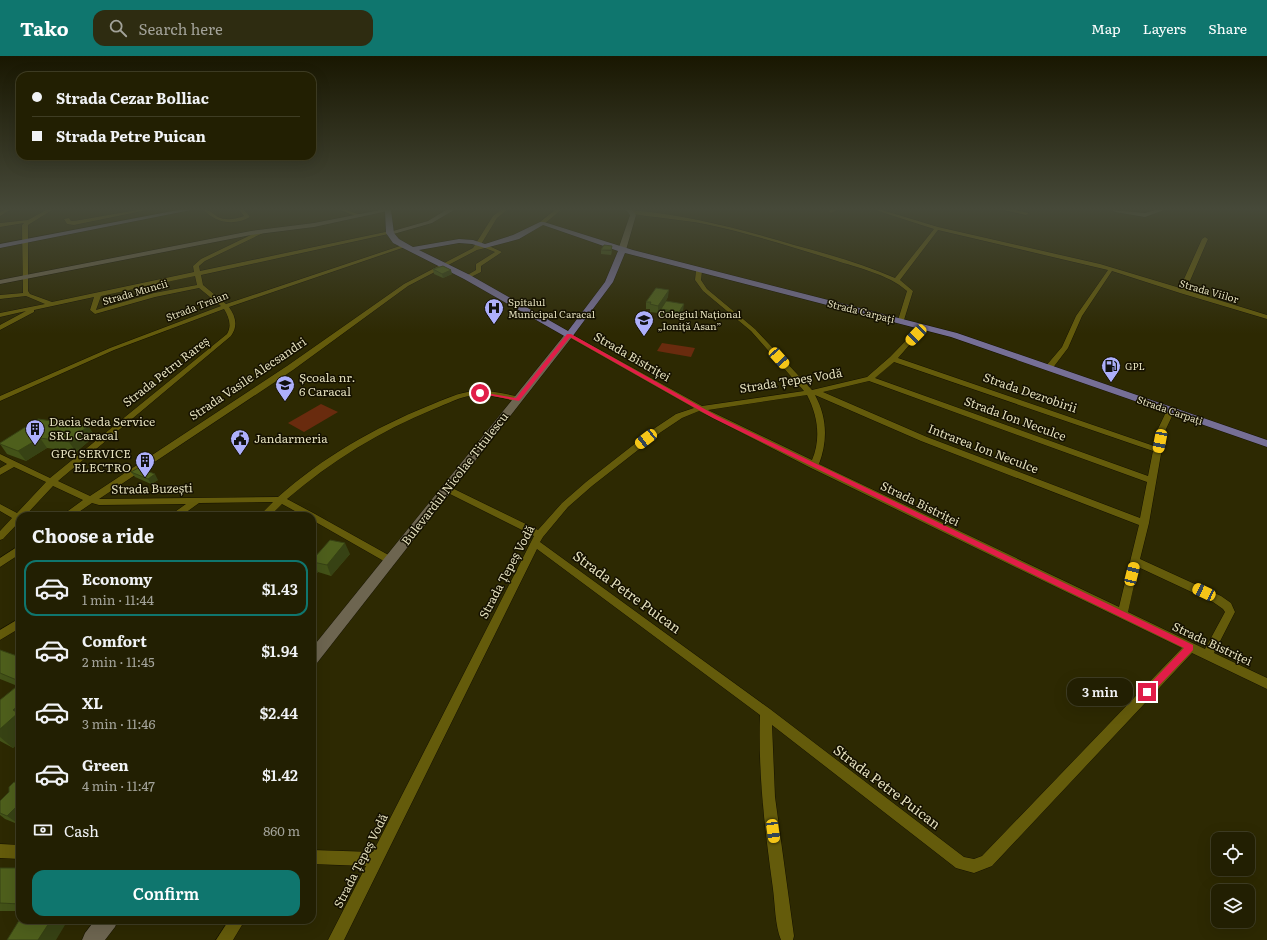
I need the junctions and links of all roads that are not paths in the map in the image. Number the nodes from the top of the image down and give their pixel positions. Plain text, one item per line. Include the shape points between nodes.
1 (25, 251) edge
2 (160, 251) edge
3 (222, 251) edge
4 (304, 251) edge
5 (396, 251) edge
6 (417, 251) edge
7 (470, 251) edge
8 (497, 251) edge
9 (621, 251) edge
10 (627, 251) edge
11 (810, 251) edge
12 (919, 251) edge
13 (1036, 251) edge
14 (1199, 251) edge
15 (445, 266) junction
16 (1111, 269) junction
17 (698, 271) junction
18 (197, 274) junction
19 (25, 277) junction
20 (467, 277) junction
21 (896, 280) junction
22 (0, 282) edge
23 (200, 286) junction
24 (1182, 292) junction
25 (27, 294) junction
26 (98, 294) junction
27 (0, 297) edge
28 (51, 304) junction
29 (226, 306) junction
30 (36, 307) junction
31 (10, 313) junction
32 (0, 315) edge
33 (1267, 317) edge
34 (901, 320) junction
35 (0, 321) edge
36 (924, 326) junction
37 (0, 328) edge
38 (569, 335) junction
39 (893, 360) junction
40 (1049, 367) junction
41 (870, 379) junction
42 (813, 393) junction
43 (0, 399) edge
44 (517, 399) junction
45 (699, 409) junction
46 (1171, 410) junction
47 (1267, 444) edge
48 (1158, 450) junction
49 (0, 457) edge
50 (14, 463) junction
51 (814, 466) junction
52 (0, 472) edge
53 (52, 481) junction
54 (1152, 481) junction
55 (447, 489) junction
56 (90, 500) junction
57 (280, 500) junction
58 (196, 501) junction
59 (0, 507) edge
60 (22, 512) edge
61 (72, 512) edge
62 (180, 512) edge
63 (268, 512) edge
64 (304, 512) edge
65 (16, 516) edge
66 (16, 518) edge
67 (316, 518) edge
68 (1144, 523) junction
69 (0, 537) edge
70 (537, 539) junction
71 (16, 552) edge
72 (390, 560) junction
73 (1135, 561) junction
74 (0, 563) edge
75 (1122, 615) junction
76 (16, 625) edge
77 (0, 636) edge
78 (1190, 647) junction
79 (316, 655) edge
80 (1207, 655) junction
81 (1267, 684) edge
82 (766, 713) junction
83 (0, 851) edge
84 (16, 852) edge
85 (316, 857) edge
86 (377, 859) junction
87 (105, 924) edge
88 (235, 924) edge
89 (787, 936) dead end
90 (92, 940) edge
91 (224, 940) edge
92 (336, 940) edge

1 - 19 street
2 - 19 main road
3 - 18 street via 198,263 195,269
4 - 18 street
5 - 29 street, Strada Traian
6 - 15 main road
7 - 15 street, Strada Vasile Alecsandri
8 - 20 street via 499,252 478,265 479,271
9 - 38 main road, Bulevardul Nicolae Titulescu via 609,282
10 - 17 main road, Strada Carpați
11 - 21 street
12 - 21 street
13 - 16 street, Strada Viilor
14 - 24 street
15 - 20 main road
15 - 56 street, Strada Vasile Alecsandri via 406,285 290,368
16 - 24 street, Strada Viilor
16 - 40 street via 1079,316 1065,348
17 - 34 main road, Strada Carpați
17 - 42 street via 698,280 705,290 753,330
18 - 23 street
18 - 26 street
19 - 22 main road
19 - 25 street
20 - 38 main road
21 - 34 street via 906,285 910,291
23 - 26 street, Strada Muncii via 154,295 95,312 93,310
23 - 29 street
24 - 33 street, Strada Viilor
25 - 27 street
25 - 28 street
26 - 28 street
28 - 30 street
29 - 43 street, Strada Traian via 107,351
29 - 53 street, Strada Petru Rareș via 233,323 229,335
30 - 31 street
30 - 37 street
31 - 32 street
31 - 35 street
34 - 36 main road, Strada Carpați
36 - 39 street, Strada Țepeș Vodă
36 - 40 main road, Strada Carpați
38 - 44 main road, Bulevardul Nicolae Titulescu
38 - 45 street, Strada Bistriței
39 - 41 street, Strada Țepeș Vodă
39 - 48 street, Strada Dezrobirii
40 - 46 main road, Strada Carpați
41 - 42 street, Strada Țepeș Vodă
41 - 54 street, Strada Ion Neculce
42 - 45 street, Strada Țepeș Vodă
42 - 51 street via 821,420 821,442
42 - 68 street, Intrarea Ion Neculce via 924,440
44 - 55 main road, Bulevardul Nicolae Titulescu
44 - 57 street via 480,393 466,395 403,418 351,447
45 - 51 street, Strada Bistriței
45 - 70 street, Strada Țepeș Vodă via 679,416 658,430 595,479 565,505
46 - 47 main road, Strada Carpați
46 - 48 street via 1162,431
48 - 54 street
49 - 50 street, Strada Buzești
50 - 52 street
50 - 53 street, Strada Buzești
51 - 75 street, Strada Bistriței
53 - 56 street, Strada Buzești
53 - 60 street, Strada Petru Rareș
54 - 68 street
55 - 70 street, Strada Petre Puican
55 - 72 main road, Bulevardul Nicolae Titulescu
56 - 58 street, Strada Buzești via 111,503
56 - 61 street, Strada Vasile Alecsandri
57 - 58 street, Strada Buzești
57 - 63 street
57 - 64 street, Strada Buzești
58 - 62 street
59 - 65 street
66 - 69 street, Strada Petru Rareș
67 - 72 street, Strada Buzești
68 - 73 street
70 - 82 street, Strada Petre Puican
70 - 86 street, Strada Țepeș Vodă
71 - 74 street
72 - 79 main road, Bulevardul Nicolae Titulescu
73 - 75 street
73 - 80 street via 1218,598 1227,606 1230,612
75 - 78 street, Strada Bistriței
76 - 77 street
78 - 80 street, Strada Bistriței
78 - 82 street, Strada Petre Puican via 987,861 974,866 961,862
80 - 81 street, Strada Bistriței
82 - 89 street via 768,790
83 - 84 street
85 - 86 street
86 - 92 street, Strada Țepeș Vodă
87 - 90 main road
88 - 91 street

